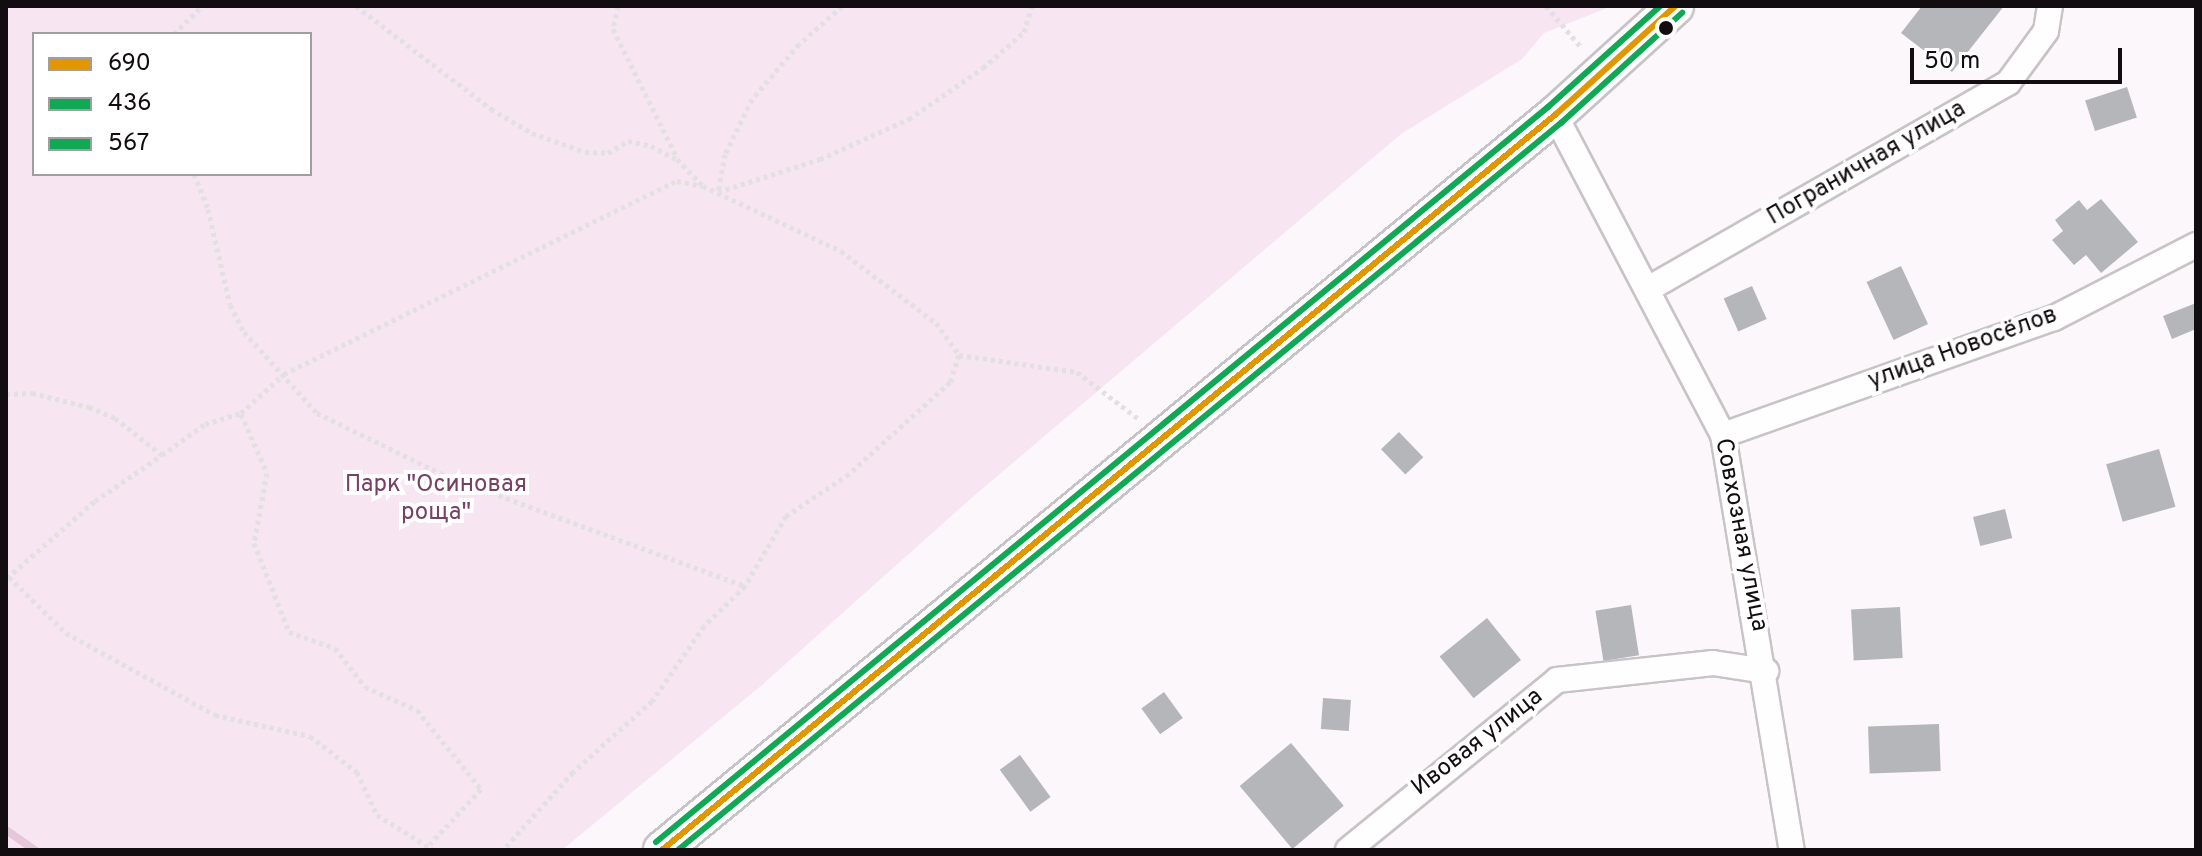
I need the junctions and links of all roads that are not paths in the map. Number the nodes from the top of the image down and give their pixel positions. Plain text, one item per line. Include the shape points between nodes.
1 (1675, 6) edge
2 (2050, 6) edge
3 (1555, 115) junction
4 (2196, 245) edge
5 (1648, 289) junction
6 (1723, 435) junction
7 (1766, 671) junction
8 (662, 850) edge
9 (1348, 850) edge
10 (1792, 850) edge

1 - 3 main road
2 - 5 street, Пограничная улица via 2046,31 2008,83
3 - 5 street, Совхозная улица
3 - 8 main road
4 - 6 street, улица Новосёлов via 2054,318
5 - 6 street, Совхозная улица
6 - 7 street, Совхозная улица
7 - 9 street, Ивовая улица via 1713,663 1557,680
7 - 10 street, Совхозная улица

